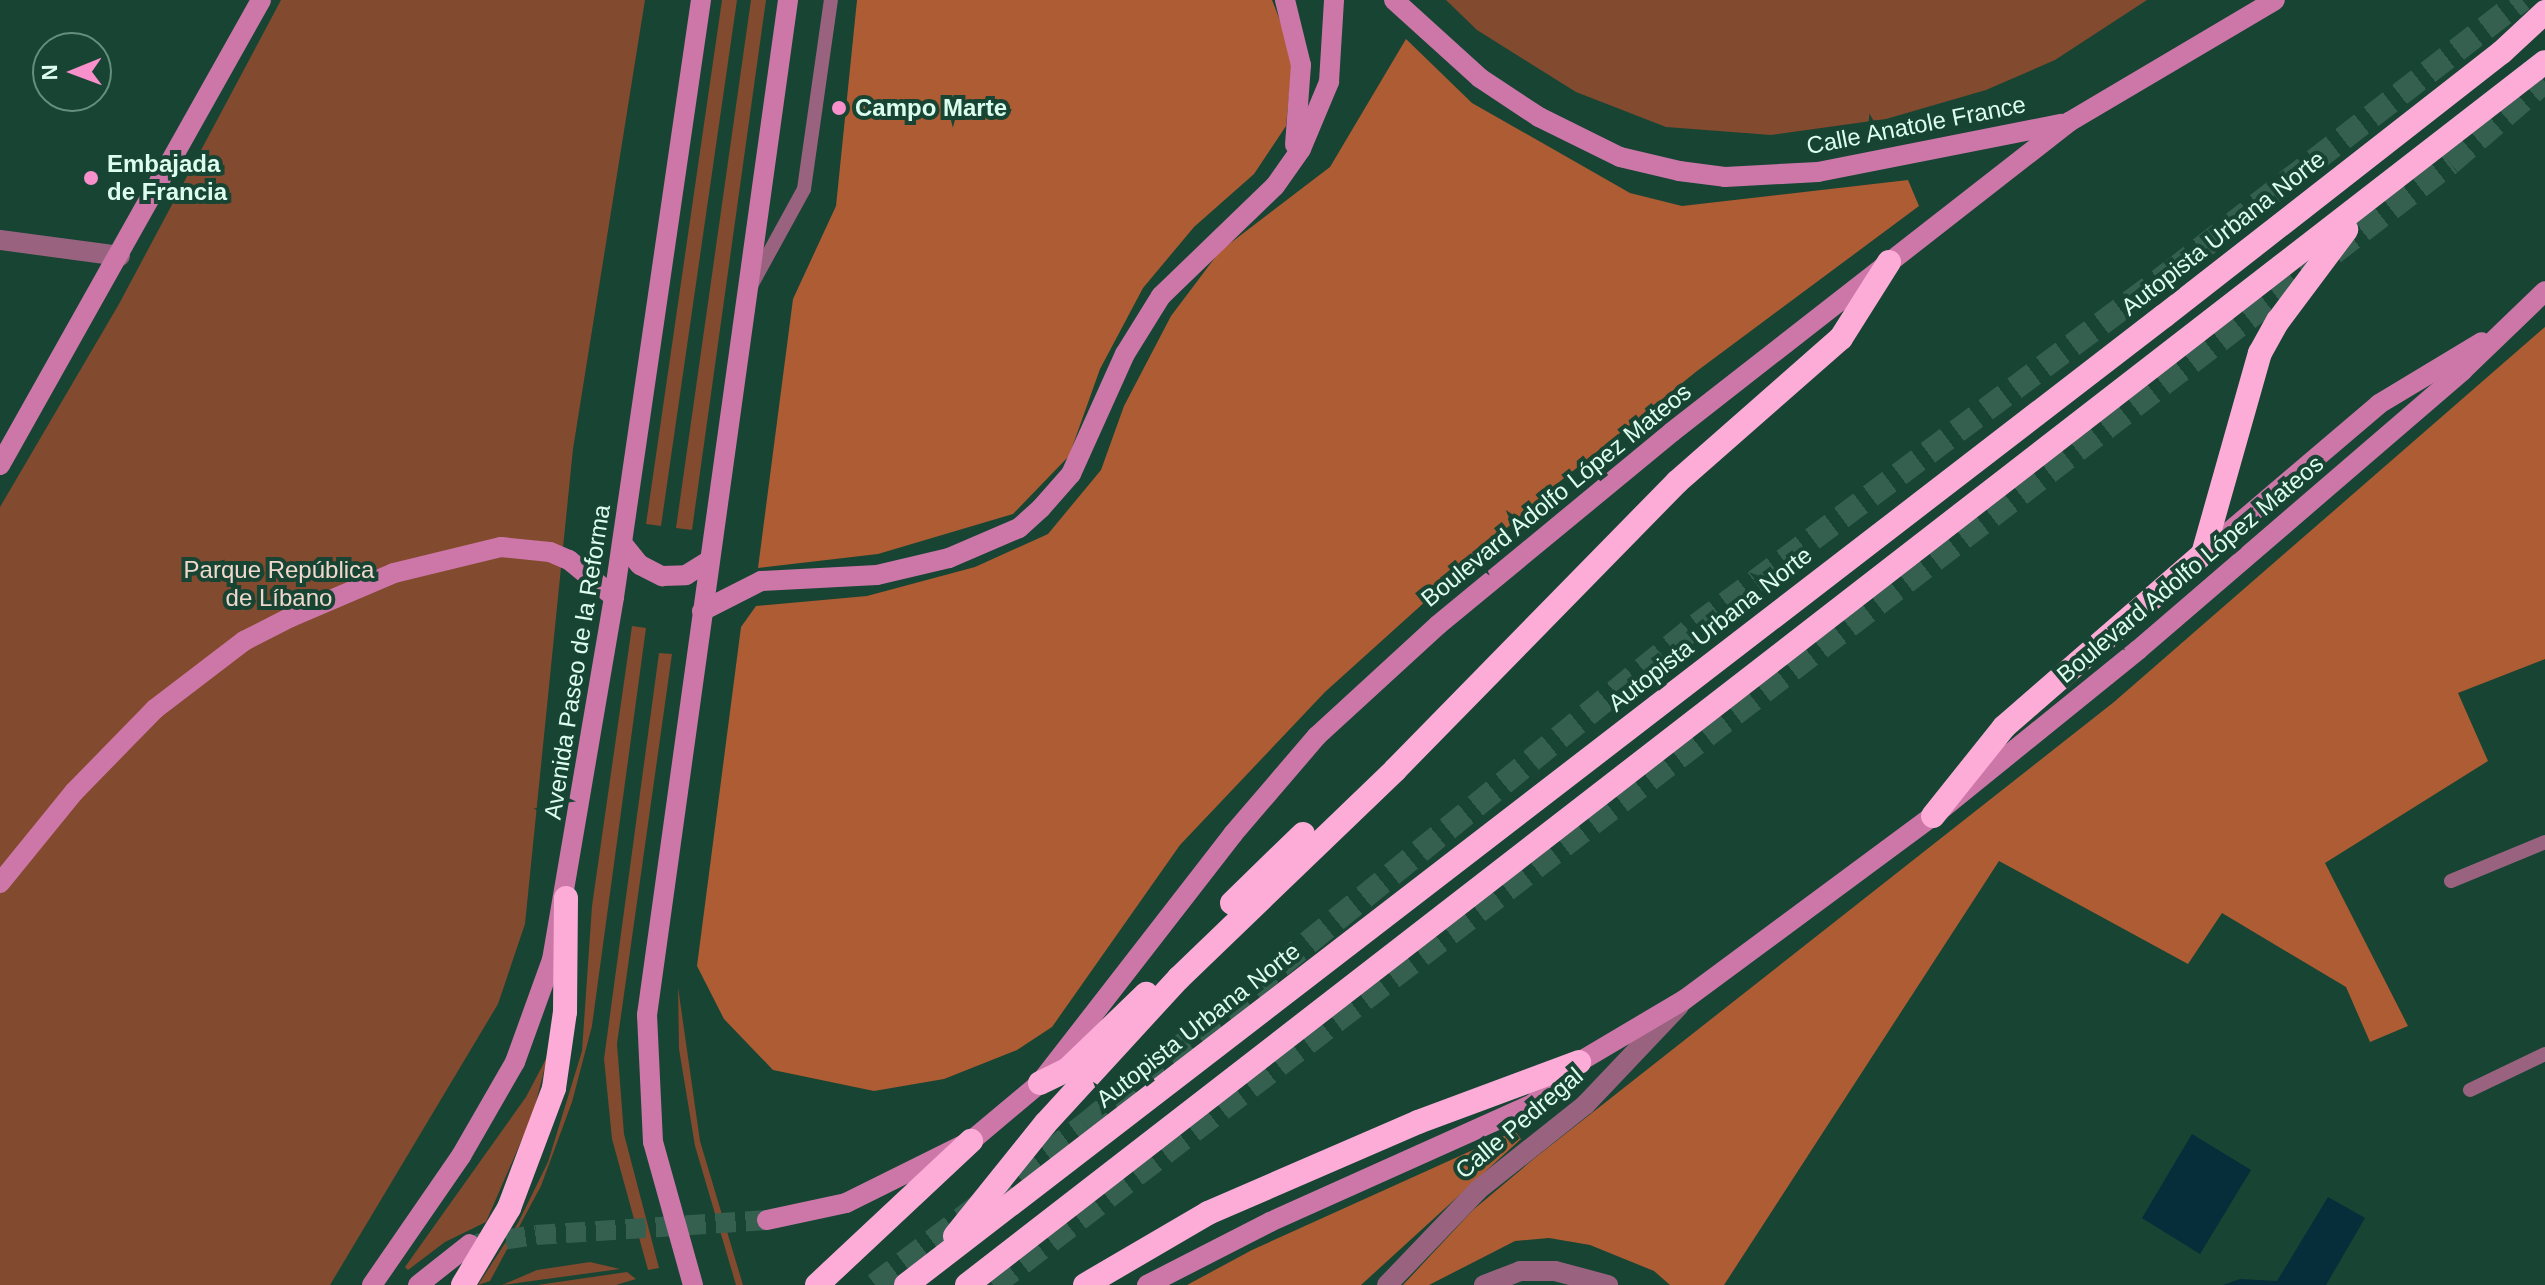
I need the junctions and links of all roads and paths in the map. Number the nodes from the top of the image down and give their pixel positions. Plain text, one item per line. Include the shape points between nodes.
1 (261, 0) edge
2 (701, 0) edge
3 (788, 0) edge
4 (831, 0) edge
5 (1285, 0) edge
6 (1334, 0) edge
7 (1394, 0) edge
8 (2275, 0) edge
9 (2545, 12) edge
10 (2545, 62) edge
11 (2069, 122) junction
12 (1289, 168) junction
13 (2364, 206) junction
14 (0, 240) edge
15 (120, 256) junction
16 (1889, 262) junction
17 (2545, 291) edge
18 (747, 293) junction
19 (2509, 326) junction
20 (0, 465) edge
21 (622, 543) junction
22 (2203, 554) junction
23 (710, 560) junction
24 (614, 597) junction
25 (702, 611) junction
26 (1395, 770) junction
27 (1933, 816) junction
28 (2545, 842) edge
29 (1265, 871) junction
30 (2451, 881) dead end
31 (0, 883) edge
32 (566, 898) junction
33 (1220, 937) junction
34 (1684, 1000) junction
35 (2545, 1054) edge
36 (1579, 1062) junction
37 (1040, 1083) junction
38 (2470, 1090) dead end
39 (971, 1141) junction
40 (767, 1220) tunnel mouth
41 (470, 1244) tunnel mouth
42 (935, 1263) junction
43 (372, 1285) edge
44 (418, 1285) edge
45 (463, 1285) edge
46 (693, 1285) edge
47 (817, 1285) edge
48 (906, 1285) edge
49 (967, 1285) edge
50 (1085, 1285) edge
51 (1147, 1285) edge
52 (1387, 1285) edge
53 (1484, 1285) edge
54 (1608, 1285) edge

1 - 15 main road
2 - 21 main road, Avenida Paseo de la Reforma
3 - 18 main road
4 - 18 lane via 804,189
5 - 12 main road via 1302,80 1300,121
6 - 12 main road via 1329,82
7 - 11 main road, Calle Anatole France via 1480,78 1539,117 1620,157 1679,171 1725,177 1818,172
8 - 11 main road, Boulevard Adolfo López Mateos
9 - 42 highway, Autopista Urbana Norte via 2502,52 2176,306
10 - 13 highway
11 - 16 main road, Boulevard Adolfo López Mateos
12 - 25 main road via 1161,296 1125,354 1071,474 1019,528 910,569 761,581
13 - 22 highway via 2260,353
13 - 49 highway
14 - 15 street
15 - 20 main road
16 - 26 highway via 1841,338 1584,572
16 - 37 main road, Boulevard Adolfo López Mateos via 1438,625 1317,736 1233,834
17 - 19 main road, Boulevard Adolfo López Mateos
18 - 23 main road
19 - 22 main road via 2379,404
19 - 27 main road, Boulevard Adolfo López Mateos via 2138,650
21 - 23 main road via 640,565 662,576 686,575
21 - 24 main road, Avenida Paseo de la Reforma
22 - 27 highway via 2004,727
23 - 25 main road
24 - 31 main road via 569,560 527,547 501,547 421,564 291,617 244,641 155,709 74,792
24 - 32 main road, Avenida Paseo de la Reforma
25 - 46 main road via 650,975 646,1055 653,1142
26 - 29 highway via 1369,777 1345,795
26 - 33 highway
27 - 34 main road, Boulevard Adolfo López Mateos
28 - 30 lane
29 - 33 highway
29 - 37 highway via 1074,1064
32 - 43 main road, Avenida Paseo de la Reforma via 541,998 515,1062 461,1156
32 - 45 highway via 562,1051 523,1176
33 - 42 highway via 1045,1124
34 - 36 main road, Boulevard Adolfo López Mateos
34 - 52 street, Calle Pedregal via 1585,1105 1478,1190
35 - 38 lane
36 - 50 highway via 1418,1122 1208,1213
36 - 51 main road, Boulevard Adolfo López Mateos via 1533,1104 1278,1218
37 - 39 main road, Boulevard Adolfo López Mateos
39 - 40 main road, Boulevard Adolfo López Mateos via 846,1203
39 - 47 highway
41 - 44 main road
42 - 48 highway, Autopista Urbana Norte
53 - 54 street via 1520,1271 1555,1271

